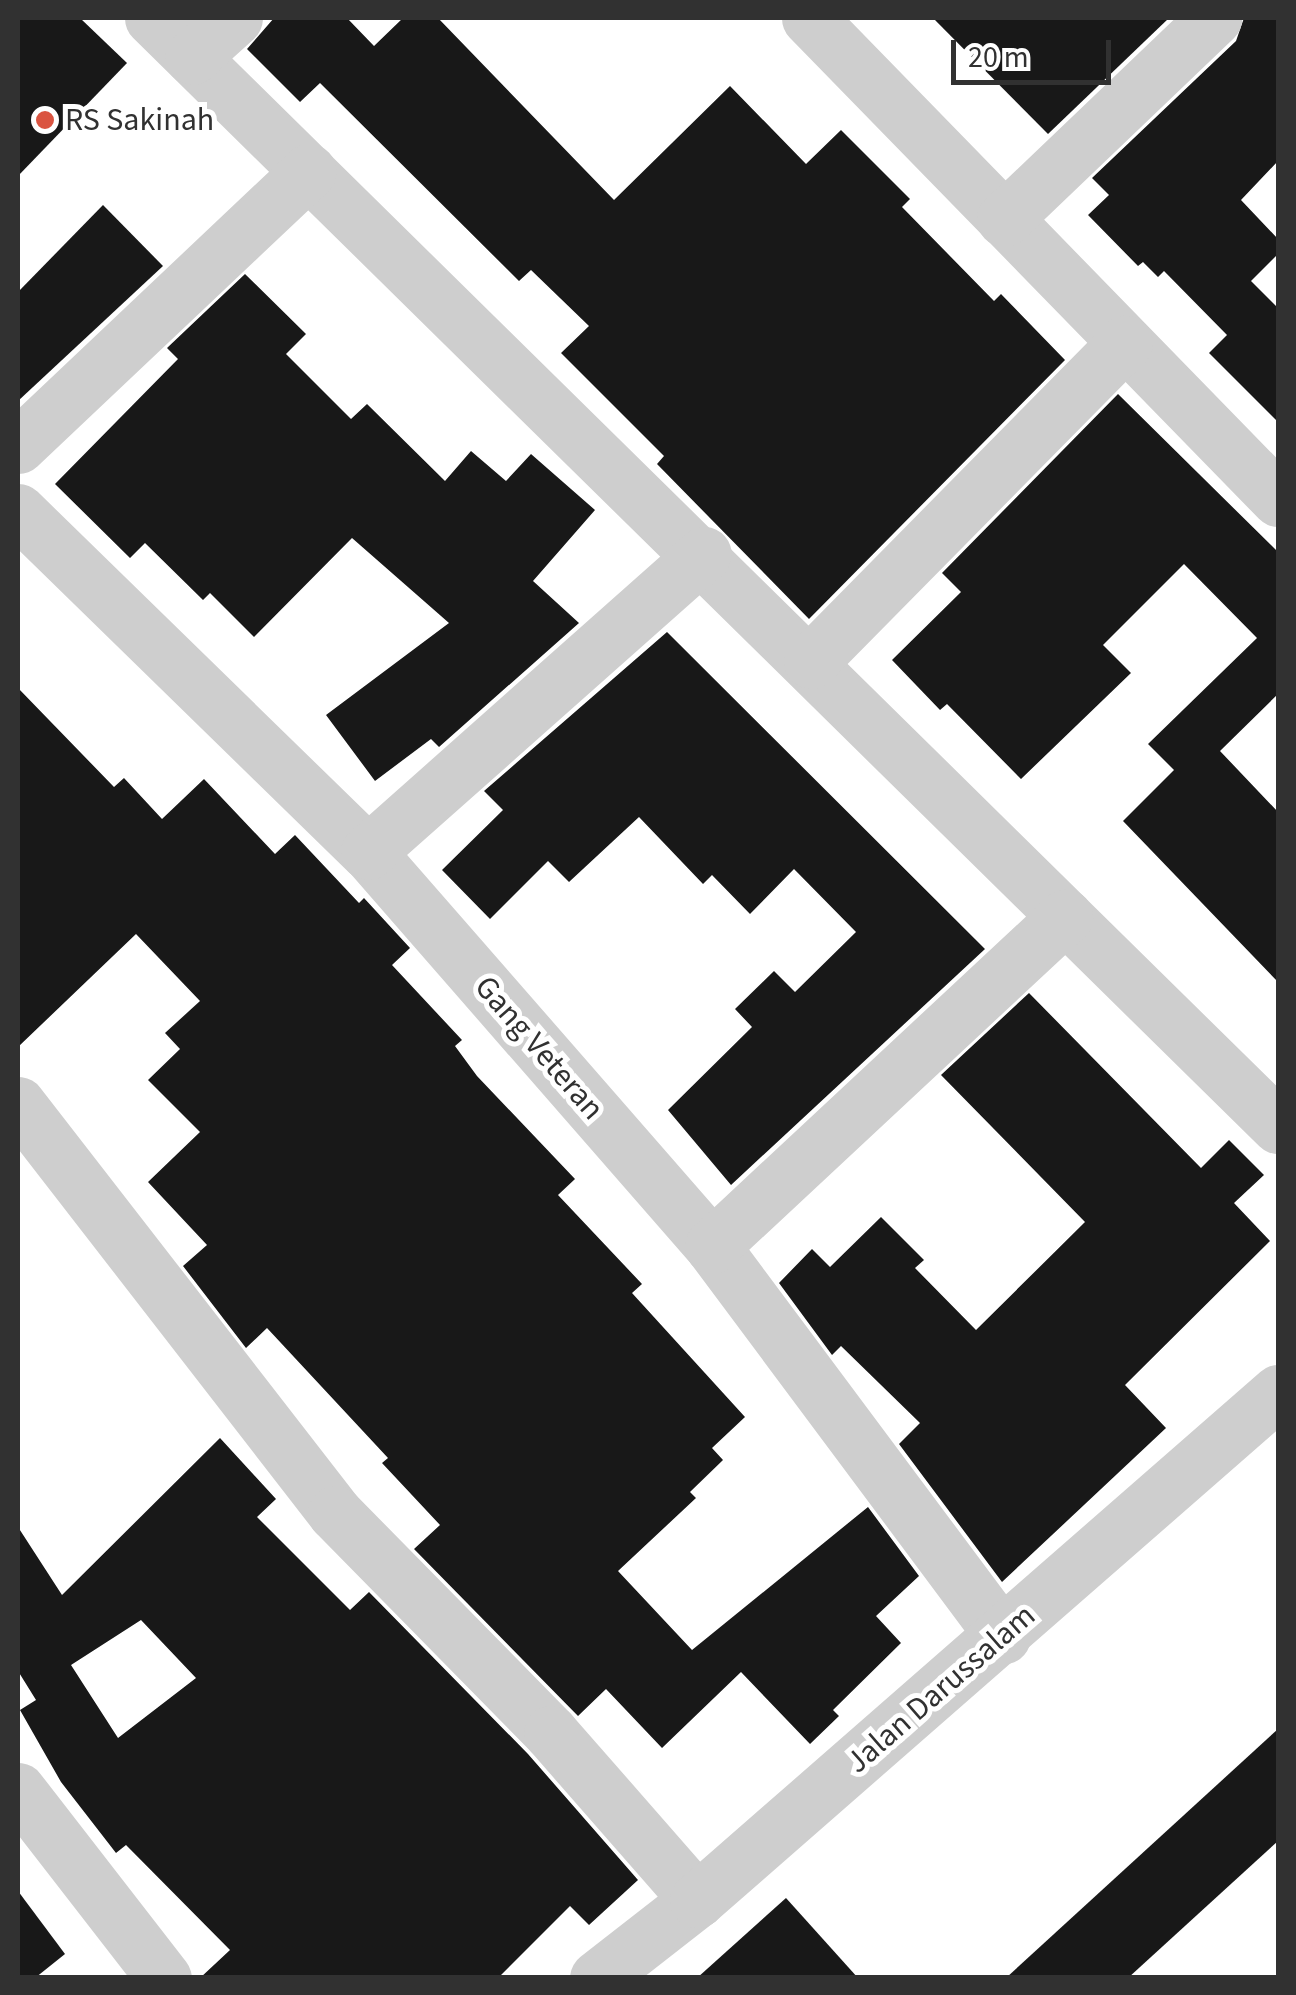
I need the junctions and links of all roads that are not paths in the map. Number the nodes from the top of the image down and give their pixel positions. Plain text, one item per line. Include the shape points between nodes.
1 (152, 18) edge
2 (234, 18) edge
3 (809, 18) edge
4 (1214, 18) edge
5 (192, 58) junction
6 (308, 171) junction
7 (1004, 218) junction
8 (1126, 343) junction
9 (18, 446) edge
10 (1278, 499) edge
11 (18, 510) edge
12 (704, 554) junction
13 (811, 661) junction
14 (368, 852) junction
15 (1065, 917) junction
16 (18, 1104) edge
17 (1278, 1126) edge
18 (712, 1246) junction
19 (1278, 1392) edge
20 (1003, 1636) junction
21 (18, 1790) edge
22 (697, 1900) junction
23 (164, 1978) edge
24 (597, 1978) edge

1 - 5 street
2 - 5 street
3 - 7 street
4 - 7 street
5 - 6 street
6 - 9 street
6 - 12 street
7 - 8 street
8 - 10 street
8 - 13 street
11 - 14 street, Gang Veteran
12 - 13 street
12 - 14 street
13 - 15 street
14 - 18 street, Gang Veteran
15 - 17 street
15 - 18 street
16 - 22 street via 336,1513 551,1733
18 - 20 street, Gang Veteran
19 - 20 street, Jalan Darussalam
20 - 22 street, Jalan Darussalam
21 - 23 street
22 - 24 street, Jalan Darussalam

